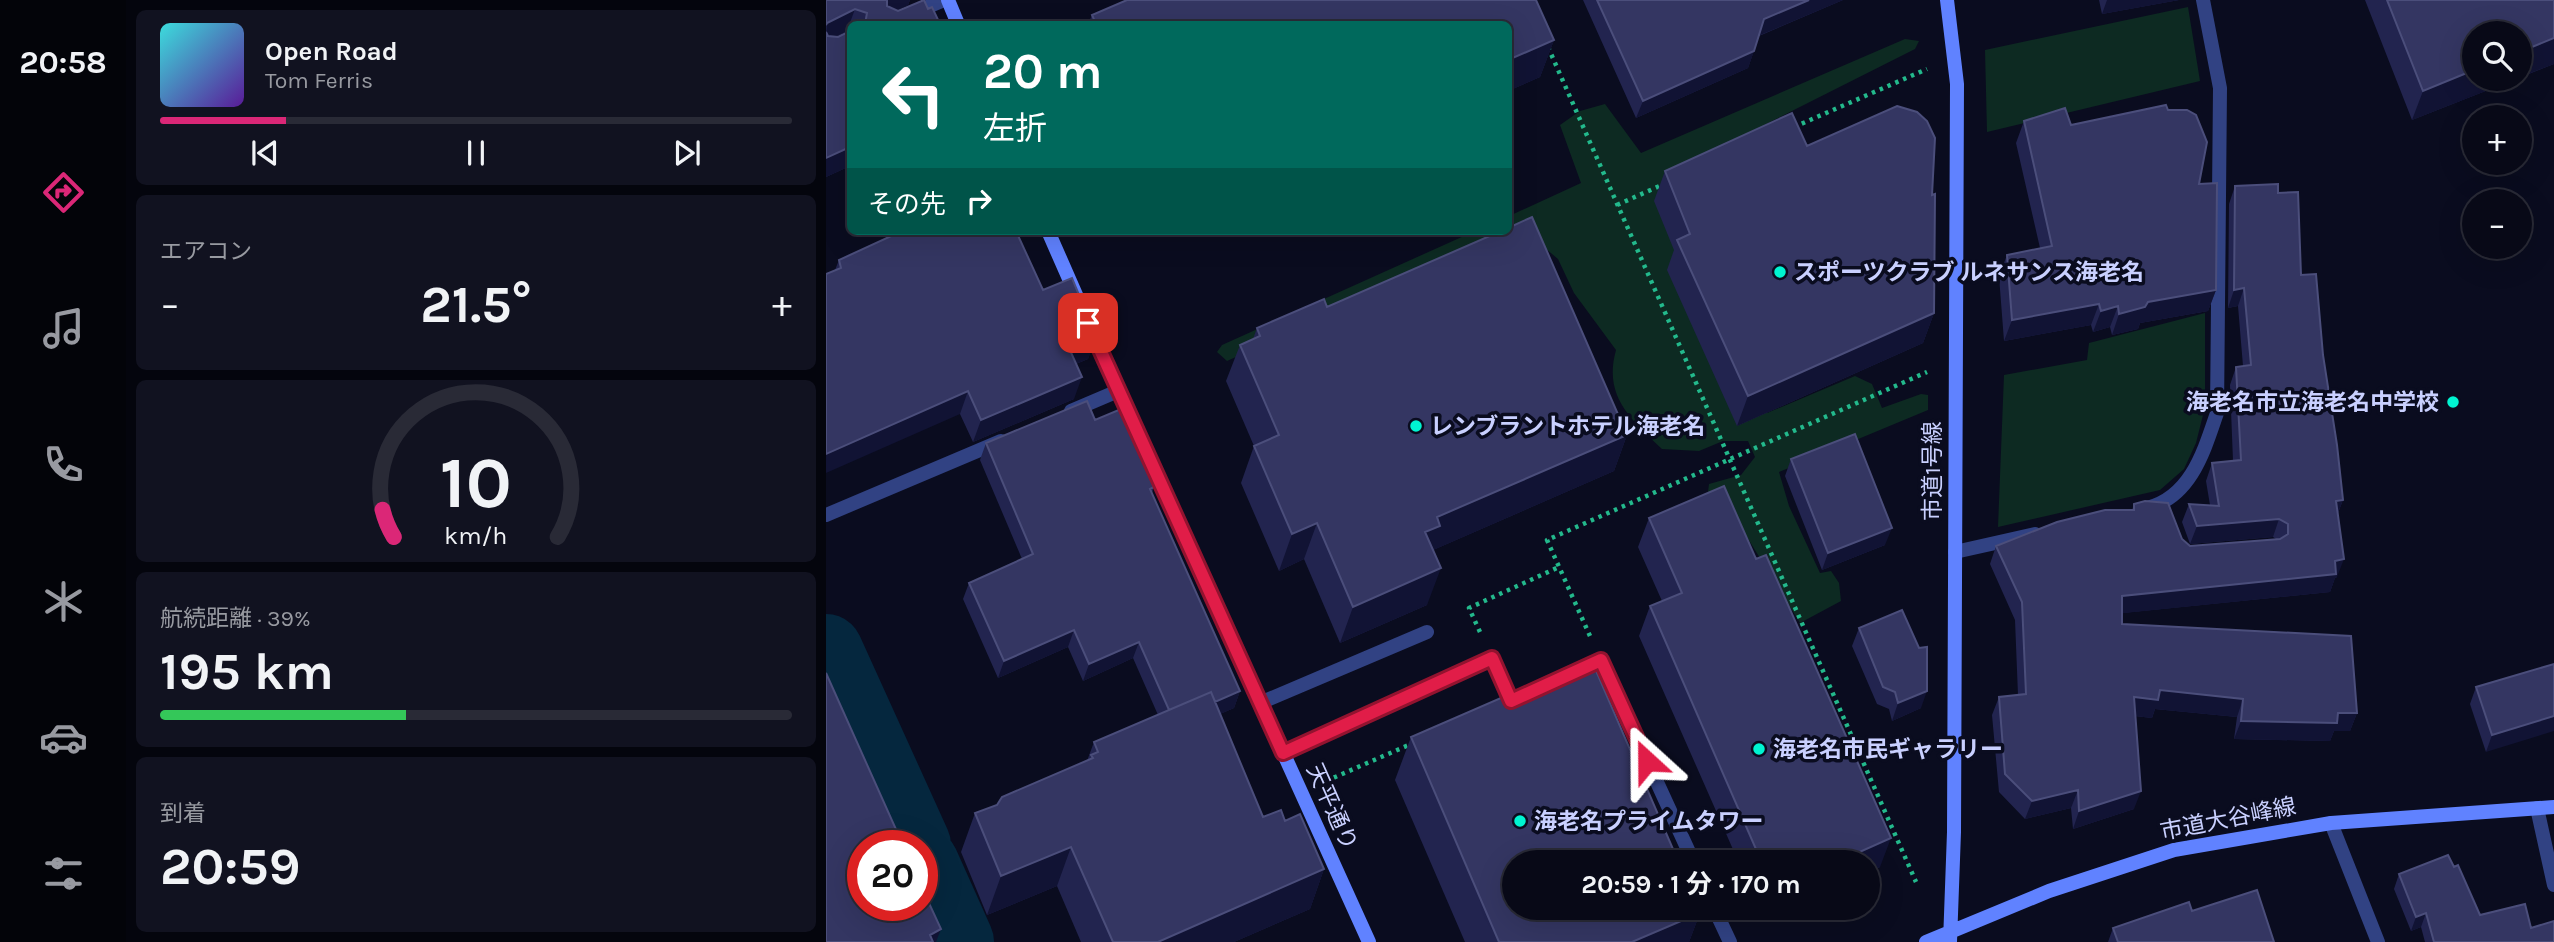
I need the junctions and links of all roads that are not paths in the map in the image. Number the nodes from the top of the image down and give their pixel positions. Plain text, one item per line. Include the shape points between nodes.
1 (946, 0) edge
2 (1947, 0) edge
3 (2203, 0) edge
4 (894, 21) edge
5 (956, 21) edge
6 (1050, 235) edge
7 (1118, 391) junction
8 (1056, 418) edge
9 (1018, 434) edge
10 (2125, 513) edge
11 (826, 515) edge
12 (2047, 531) edge
13 (1955, 552) junction
14 (1427, 632) dead end
15 (1556, 680) edge
16 (1534, 691) edge
17 (1260, 703) junction
18 (1283, 753) junction
19 (2554, 807) edge
20 (2537, 808) junction
21 (2331, 823) junction
22 (1687, 850) edge
23 (2554, 885) edge
24 (1720, 920) edge
25 (1950, 936) edge
26 (1369, 942) edge
27 (1730, 942) edge
28 (1926, 942) edge
29 (2378, 942) edge

1 - 4 street
1 - 5 street
2 - 13 street, 市道1号線 via 1957,84
3 - 10 street via 2221,88 2217,413 2203,454 2167,510
6 - 7 street, 天平通り
7 - 8 street
7 - 17 street, 天平通り
9 - 11 street
12 - 13 street
13 - 25 street, 市道1号線
14 - 17 street
15 - 22 street via 1601,660
16 - 18 street via 1511,701 1492,658
17 - 18 street, 天平通り
18 - 26 street, 天平通り
19 - 20 street, 市道大谷峰線
20 - 21 street, 市道大谷峰線
20 - 23 street
21 - 25 street, 市道大谷峰線 via 2174,850 2128,863
21 - 29 street
24 - 27 street
25 - 28 street, 市道大谷峰線

